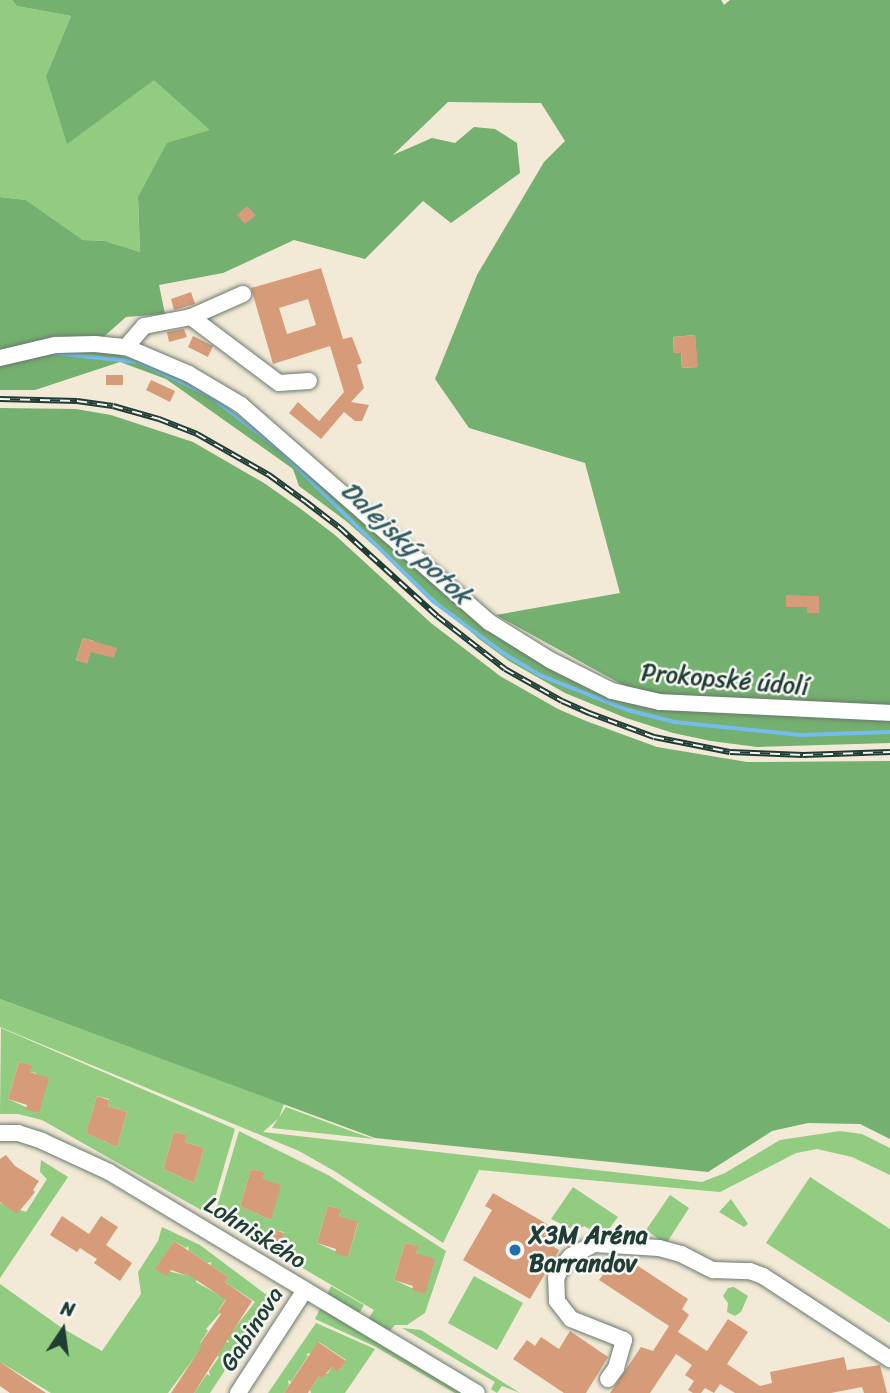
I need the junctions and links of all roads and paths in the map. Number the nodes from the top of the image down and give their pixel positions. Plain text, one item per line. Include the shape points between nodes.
1 (243, 294) dead end
2 (191, 317) junction
3 (126, 347) junction
4 (0, 358) edge
5 (309, 381) dead end
6 (890, 713) edge
7 (0, 1133) edge
8 (305, 1290) junction
9 (890, 1359) edge
10 (608, 1379) dead end
11 (238, 1393) edge
12 (477, 1393) edge

1 - 2 street
2 - 3 street via 144,326
2 - 5 street via 279,383
3 - 4 street, Prokopské údolí via 54,345
3 - 6 street, Prokopské údolí via 189,374 241,405 489,622 612,691 660,702
7 - 8 street, Lohniského via 42,1141 109,1172
8 - 11 street, Gabinova
8 - 12 street, Lohniského
9 - 10 street via 763,1276 713,1270 659,1248 595,1244 562,1266 556,1278 556,1301 570,1320 624,1340

